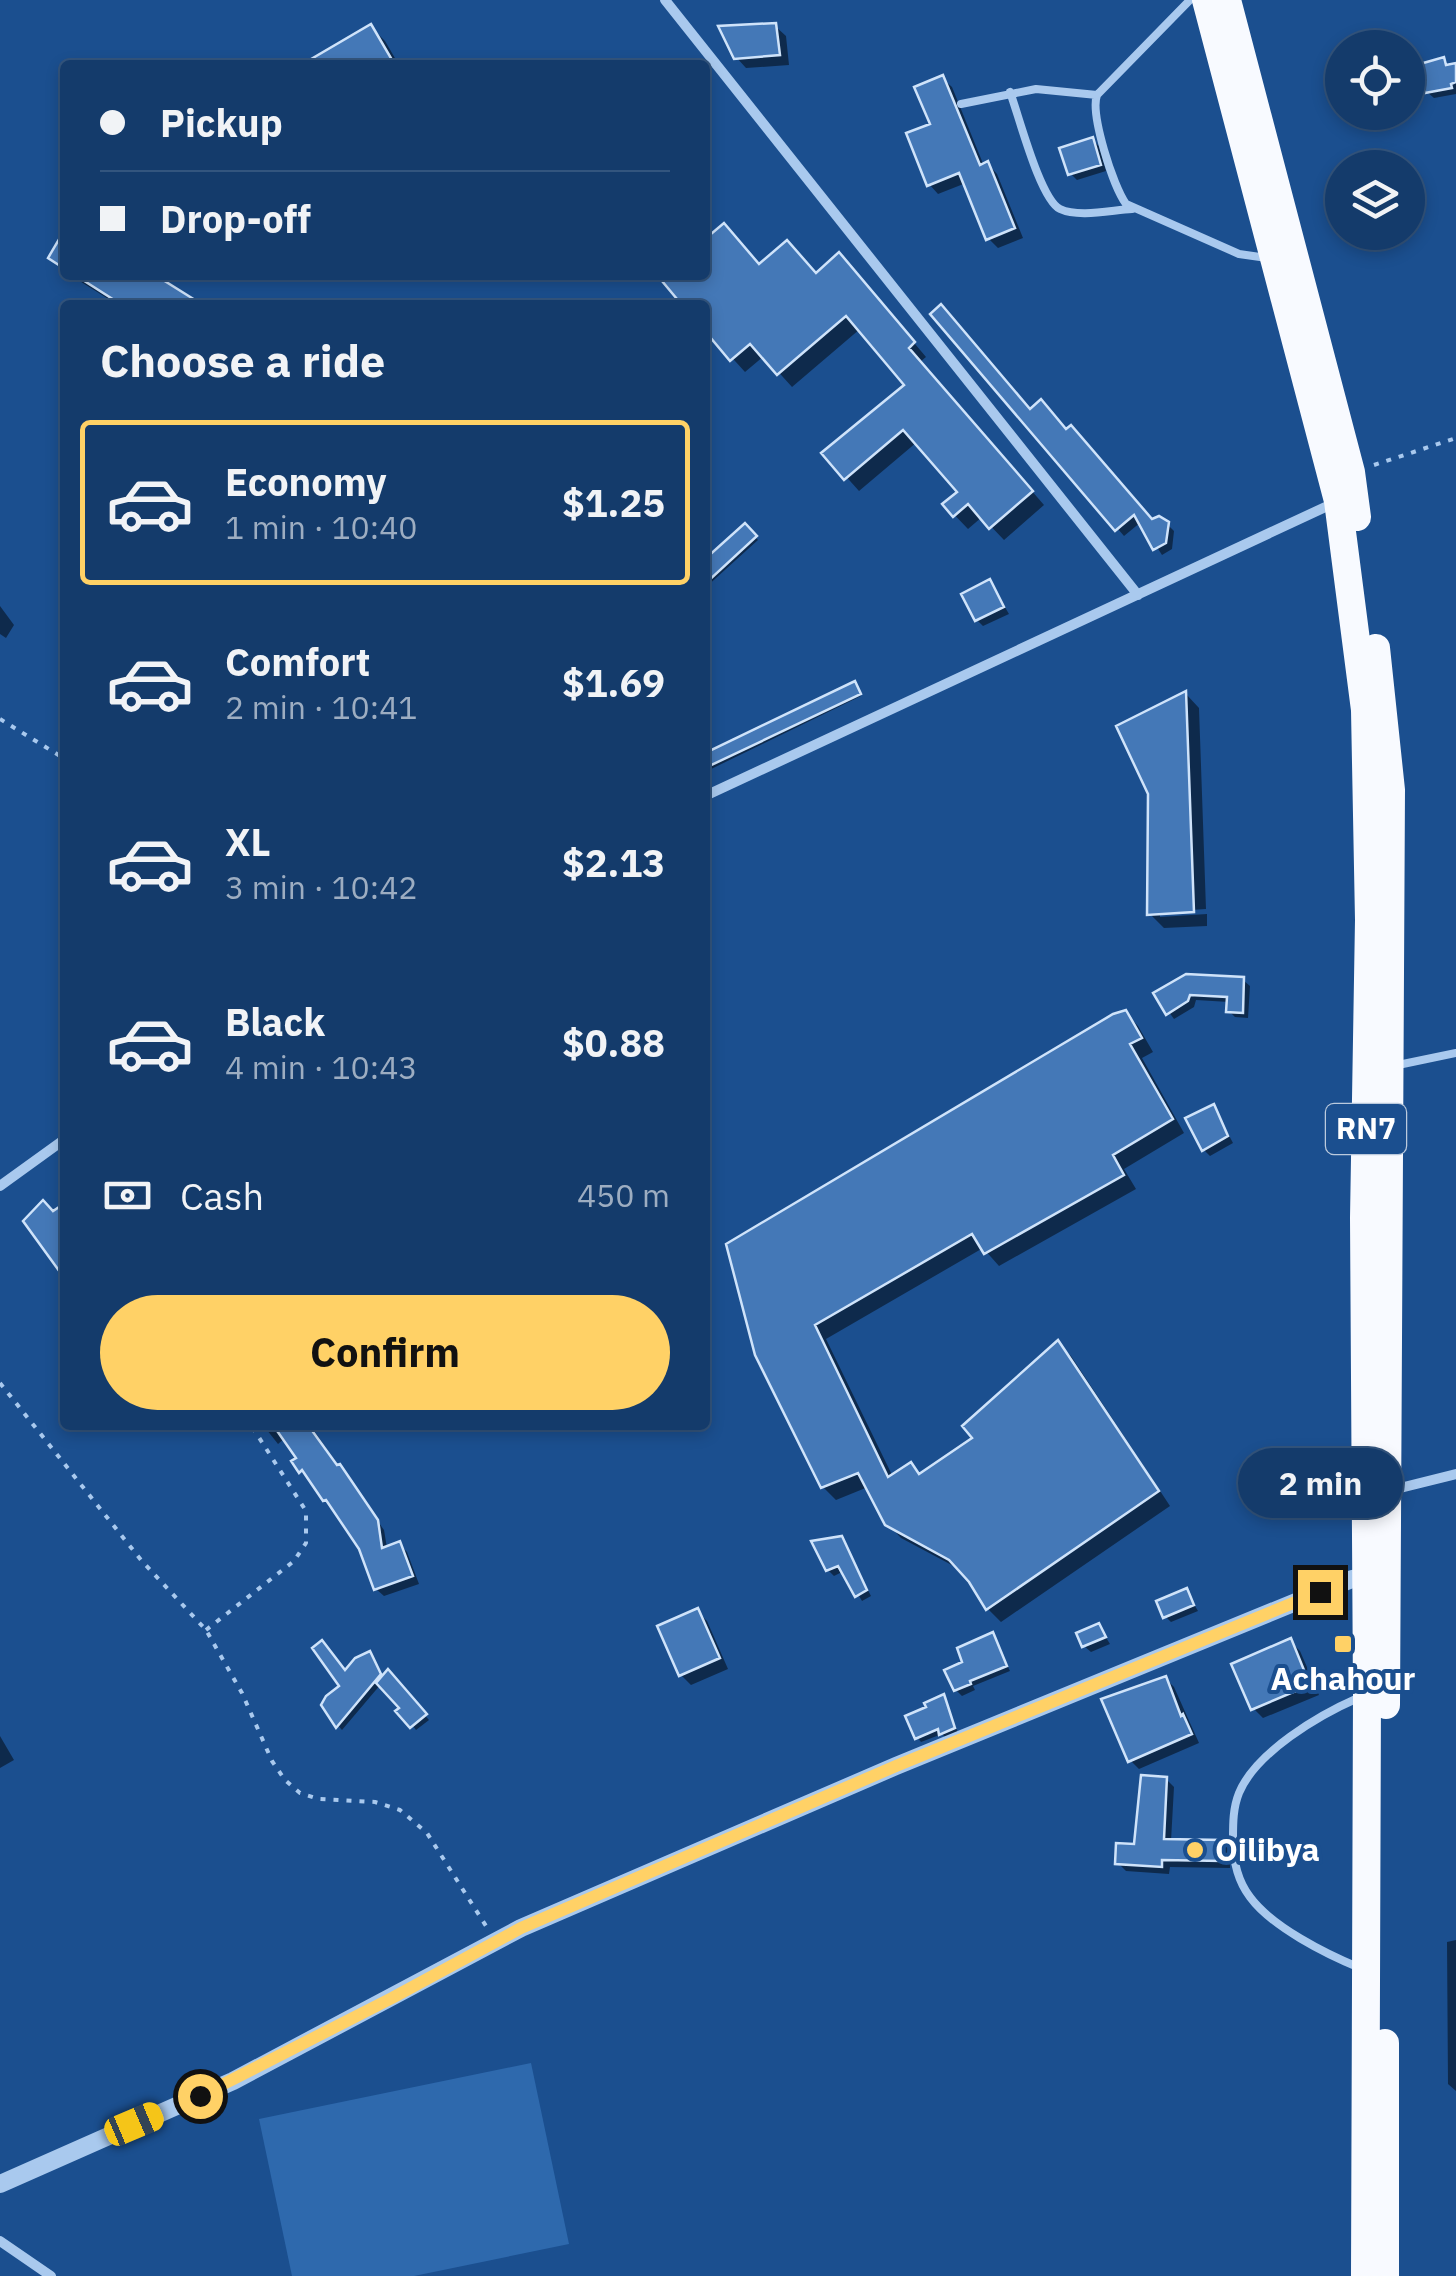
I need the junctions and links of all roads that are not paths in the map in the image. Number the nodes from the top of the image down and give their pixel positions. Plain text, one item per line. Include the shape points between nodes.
1 (666, 0) edge
2 (1190, 0) edge
3 (1206, 0) edge
4 (1227, 0) edge
5 (1010, 92) junction
6 (1097, 94) junction
7 (961, 104) dead end
8 (1132, 209) junction
9 (1274, 259) junction
10 (1348, 491) junction
11 (1138, 596) junction
12 (710, 794) edge
13 (1456, 1053) edge
14 (1388, 1067) junction
15 (60, 1143) edge
16 (0, 1186) edge
17 (1456, 1474) edge
18 (1386, 1492) junction
19 (1376, 1574) junction
20 (1367, 1694) junction
21 (1366, 1971) junction
22 (0, 2184) edge
23 (0, 2241) edge
24 (51, 2276) edge
25 (1365, 2276) edge
26 (1384, 2276) edge

1 - 11 street
2 - 6 lane
3 - 9 highway, RN7
4 - 10 highway, RN7
5 - 6 lane
5 - 7 lane
5 - 8 lane via 1056,207
6 - 8 lane via 1095,115 1118,190
8 - 9 lane via 1246,256
9 - 10 highway, RN7
10 - 11 street
10 - 14 highway, RN7 via 1391,790
10 - 19 highway, RN7 via 1365,710 1364,1218
11 - 12 street
13 - 14 lane
14 - 18 highway, RN7
15 - 16 street
17 - 18 street
18 - 19 highway, RN7
19 - 20 highway, RN7
19 - 22 street via 896,1766 496,1942 233,2081
19 - 26 highway, RN7
20 - 21 highway, RN7
20 - 21 lane via 1307,1726 1255,1768 1233,1821 1235,1864 1258,1907
21 - 25 highway, RN7
23 - 24 street

